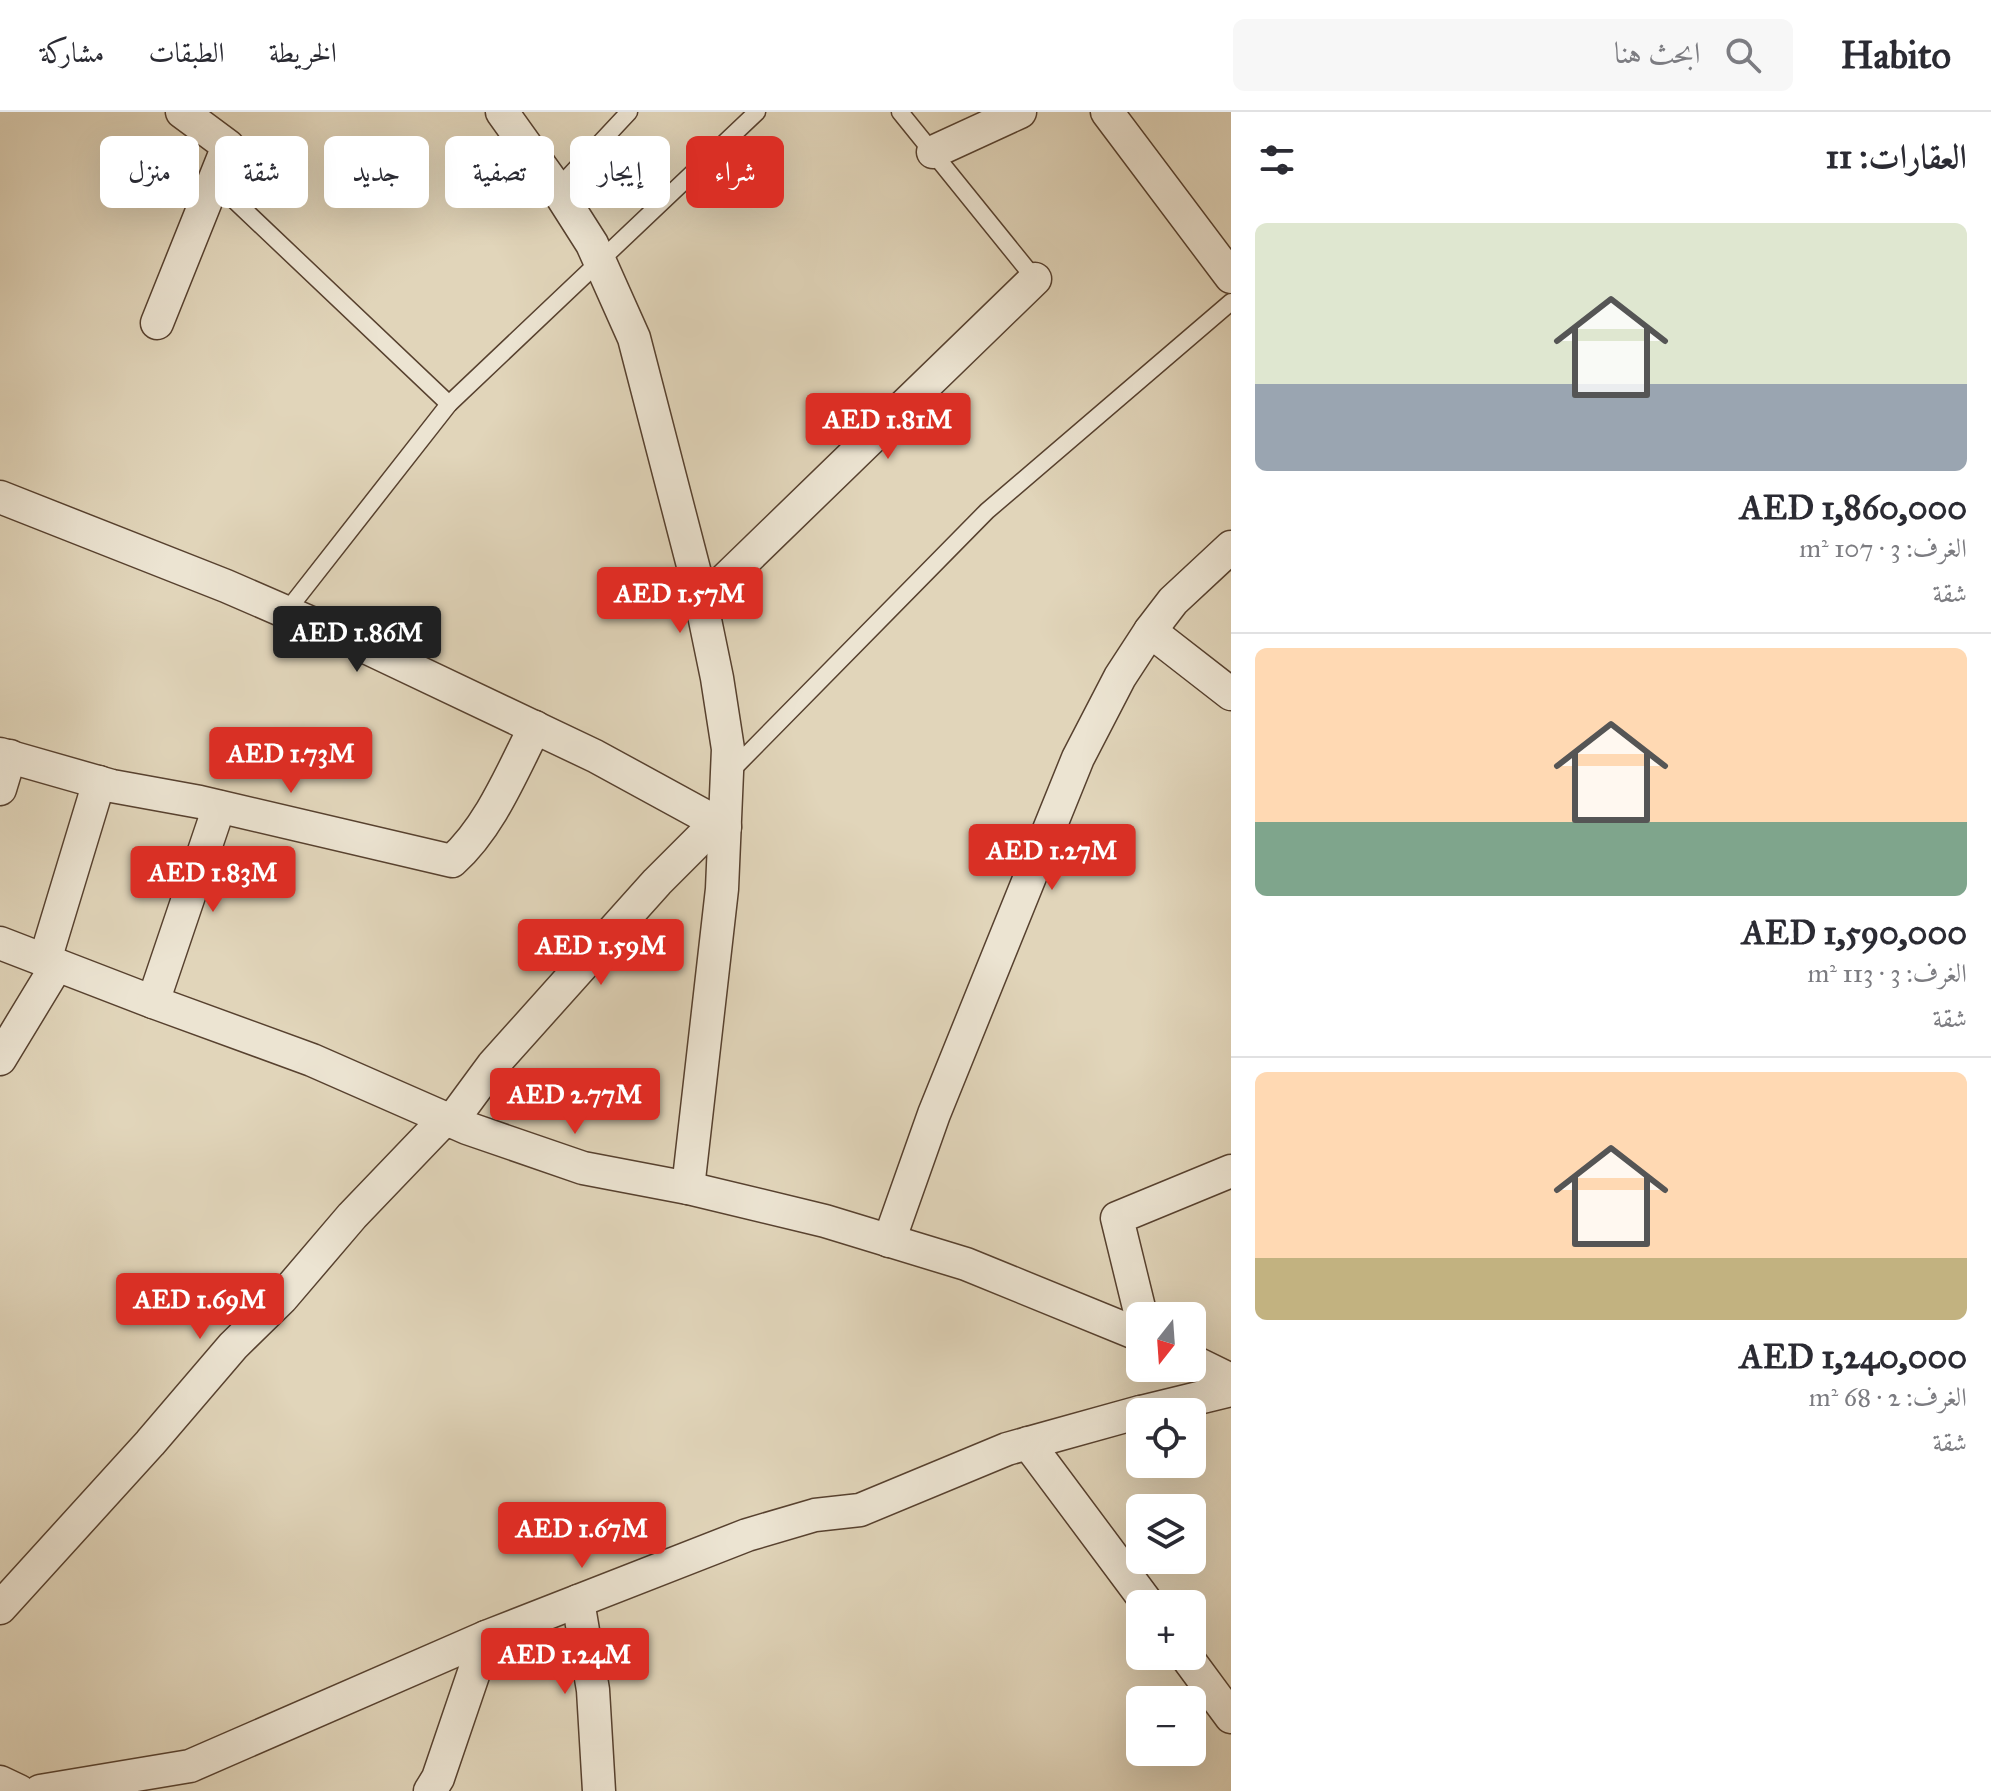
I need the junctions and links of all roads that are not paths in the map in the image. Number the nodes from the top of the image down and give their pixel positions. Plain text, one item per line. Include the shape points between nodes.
1 (182, 112) edge
2 (502, 112) edge
3 (629, 112) edge
4 (757, 112) edge
5 (900, 112) edge
6 (1020, 112) edge
7 (1107, 112) edge
8 (933, 152) junction
9 (214, 181) junction
10 (557, 189) junction
11 (600, 262) junction
12 (1231, 277) edge
13 (1035, 279) joint
14 (1231, 302) edge
15 (157, 323) dead end
16 (449, 404) junction
17 (0, 497) edge
18 (1231, 547) edge
19 (702, 602) junction
20 (286, 612) junction
21 (1150, 631) junction
22 (1231, 694) edge
23 (535, 727) junction
24 (5, 755) edge
25 (727, 775) junction
26 (99, 782) junction
27 (0, 789) edge
28 (219, 807) junction
29 (721, 825) junction
30 (0, 943) edge
31 (51, 963) junction
32 (153, 1002) junction
33 (0, 1059) edge
34 (448, 1120) junction
35 (1231, 1171) edge
36 (688, 1188) junction
37 (889, 1241) junction
38 (1138, 1302) edge
39 (1126, 1329) edge
40 (1206, 1368) edge
41 (1231, 1380) edge
42 (1231, 1390) edge
43 (1198, 1398) edge
44 (1126, 1416) edge
45 (1028, 1443) junction
46 (1138, 1590) edge
47 (578, 1601) junction
48 (0, 1608) edge
49 (486, 1637) junction
50 (1196, 1670) edge
51 (1231, 1717) edge
52 (0, 1782) edge
53 (19, 1791) edge
54 (40, 1791) edge
55 (430, 1791) edge
56 (599, 1791) edge

1 - 9 street via 228,146
2 - 10 street
3 - 10 lane
4 - 11 lane
5 - 8 lane
6 - 8 street
7 - 12 street
8 - 13 lane
9 - 15 street
9 - 16 lane
10 - 11 street
11 - 16 lane
11 - 19 street via 634,338
13 - 19 street
14 - 25 lane via 987,511
16 - 20 lane
17 - 20 street
18 - 21 street via 1173,601
19 - 25 street via 728,749
20 - 23 street
21 - 22 street
21 - 37 street via 1072,771 934,1114
23 - 28 street via 498,798 466,849 452,861
23 - 29 street
24 - 26 street
24 - 27 street
25 - 29 street
26 - 28 street
26 - 31 street
28 - 32 street
29 - 34 street via 657,882
29 - 36 street via 721,903
30 - 31 street
31 - 32 street
31 - 33 street
32 - 34 street via 312,1060
34 - 36 street via 583,1168
34 - 48 street via 343,1226
35 - 38 street via 1117,1218
36 - 37 street
37 - 39 street via 966,1264
40 - 41 street
42 - 43 street
44 - 45 street
45 - 46 street
45 - 47 street via 860,1510 815,1515 747,1535
47 - 49 street
47 - 56 street via 593,1690
49 - 54 street via 190,1766
49 - 55 street
50 - 51 street
52 - 53 street

